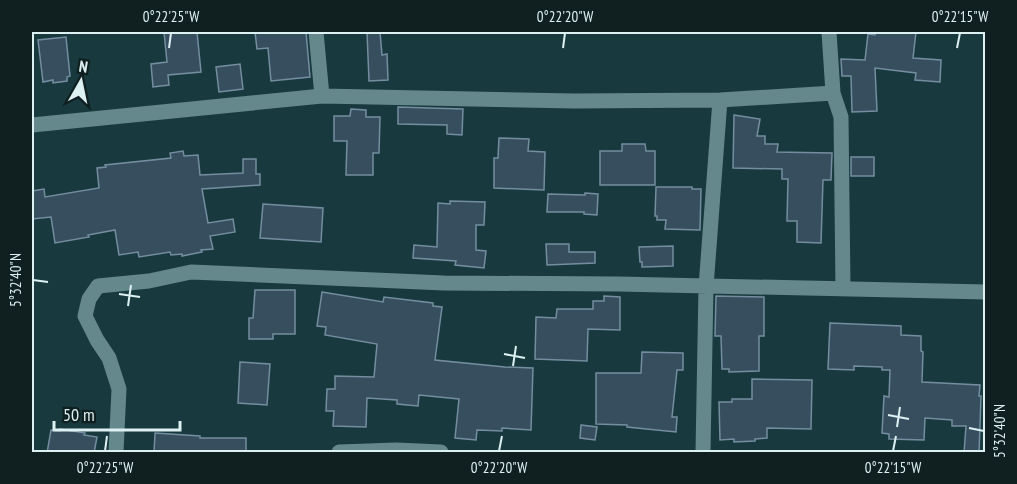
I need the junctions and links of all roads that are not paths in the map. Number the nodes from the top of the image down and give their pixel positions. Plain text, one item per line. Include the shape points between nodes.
1 (316, 32) edge
2 (829, 32) edge
3 (833, 93) junction
4 (322, 96) junction
5 (720, 100) junction
6 (32, 125) edge
7 (706, 287) junction
8 (843, 288) junction
9 (986, 292) edge
10 (116, 453) edge
11 (339, 453) edge
12 (441, 453) edge
13 (703, 453) edge

1 - 4 street
2 - 3 street
3 - 5 street
3 - 8 street via 841,117
4 - 5 street
4 - 6 street
5 - 7 street
7 - 8 street
7 - 10 street via 444,283 191,272 149,281 98,285 89,298 85,316 109,358 119,389
7 - 13 street
8 - 9 street
11 - 12 street

